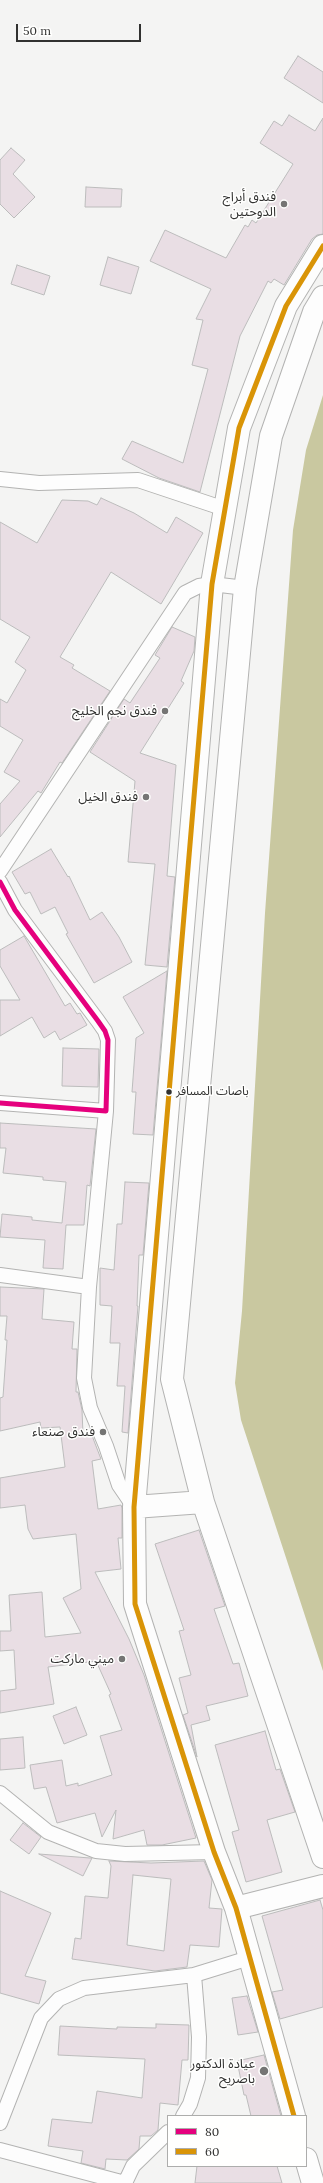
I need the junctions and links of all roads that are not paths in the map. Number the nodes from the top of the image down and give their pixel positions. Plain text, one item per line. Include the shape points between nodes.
1 (323, 246) edge
2 (323, 297) edge
3 (0, 479) edge
4 (225, 509) junction
5 (212, 584) junction
6 (246, 588) junction
7 (0, 870) edge
8 (0, 882) edge
9 (0, 1103) edge
10 (106, 1111) junction
11 (0, 1274) edge
12 (89, 1286) junction
13 (203, 1502) junction
14 (134, 1507) junction
15 (0, 1793) edge
16 (214, 1852) junction
17 (323, 1857) edge
18 (323, 1886) edge
19 (236, 1908) junction
20 (249, 1958) junction
21 (194, 1975) junction
22 (184, 2115) edge
23 (294, 2115) edge
24 (0, 2124) edge
25 (167, 2133) edge
26 (0, 2150) edge
27 (307, 2162) edge
28 (125, 2183) edge
29 (313, 2183) edge

1 - 4 highway via 286,306 239,428
2 - 6 highway via 314,312 271,436
3 - 4 street via 39,483 138,480
4 - 5 highway
5 - 6 street
5 - 7 street via 199,586 185,593
5 - 14 highway
6 - 13 highway via 172,1380
8 - 10 street via 15,910 105,1031 108,1040
9 - 10 street
10 - 12 street
11 - 12 street
12 - 14 street via 84,1378 90,1408 119,1485
13 - 14 highway
13 - 17 highway
14 - 16 highway via 135,1604
15 - 16 street via 48,1832 96,1851 112,1854
16 - 19 highway
18 - 19 highway
19 - 20 highway
20 - 21 street
20 - 23 highway
21 - 22 street via 199,2037 198,2078
21 - 24 street via 84,1988 59,1999 41,2018
25 - 28 street via 133,2166
26 - 28 street
27 - 29 highway

